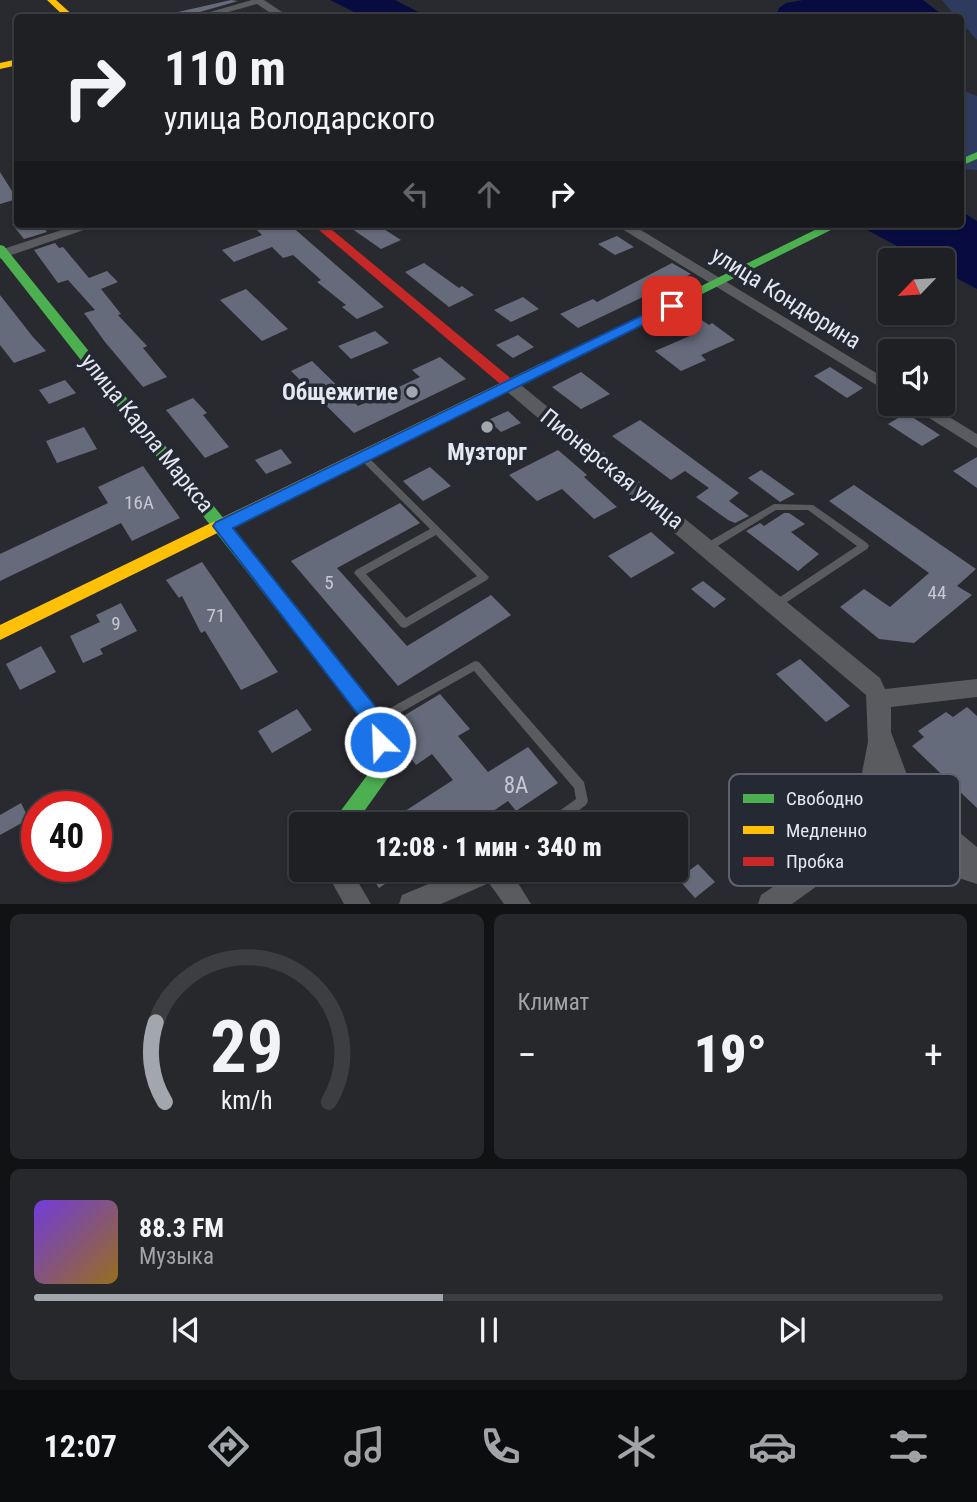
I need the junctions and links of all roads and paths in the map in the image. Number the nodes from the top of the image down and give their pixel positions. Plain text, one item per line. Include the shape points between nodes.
1 (51, 0) edge
2 (258, 1) edge
3 (67, 14) edge
4 (209, 14) edge
5 (279, 14) edge
6 (81, 228) edge
7 (323, 228) edge
8 (628, 228) edge
9 (829, 228) edge
10 (1, 253) edge
11 (718, 283) junction
12 (878, 381) edge
13 (510, 385) junction
14 (935, 416) edge
15 (977, 442) edge
16 (363, 457) junction
17 (222, 526) junction
18 (437, 530) junction
19 (708, 547) junction
20 (778, 604) junction
21 (0, 633) edge
22 (977, 688) edge
23 (881, 699) junction
24 (376, 722) junction
25 (879, 727) junction
26 (874, 774) edge
27 (896, 774) edge
28 (352, 812) edge
29 (567, 812) edge
30 (960, 848) edge
31 (977, 862) edge
32 (960, 867) edge
33 (977, 872) edge
34 (345, 882) edge
35 (463, 882) edge
36 (502, 882) edge
37 (796, 886) edge
38 (359, 904) edge
39 (411, 904) edge
40 (519, 904) edge
41 (770, 904) edge

1 - 3 main road
2 - 4 street
2 - 5 street
6 - 10 street
7 - 13 main road, Пионерская улица
8 - 11 street, улица Кондюрина
9 - 11 main road
10 - 17 main road, улица Карла Маркса
11 - 12 street, улица Кондюрина
11 - 13 main road
13 - 16 main road
13 - 19 street, Пионерская улица
14 - 15 street
16 - 17 main road
16 - 18 lane
17 - 21 main road
17 - 24 main road, улица Карла Маркса
18 - 18 lane via 484,577 405,624 359,573
19 - 20 street, Пионерская улица
19 - 20 lane via 774,507 810,507 864,546
20 - 23 street, Пионерская улица via 857,668
22 - 23 street
23 - 25 street
24 - 28 main road, улица Карла Маркса via 385,768
24 - 29 lane via 475,665 580,786 582,801
25 - 26 street
25 - 27 street
30 - 31 street
32 - 33 street
34 - 38 street
35 - 39 street
36 - 40 street
37 - 41 street

